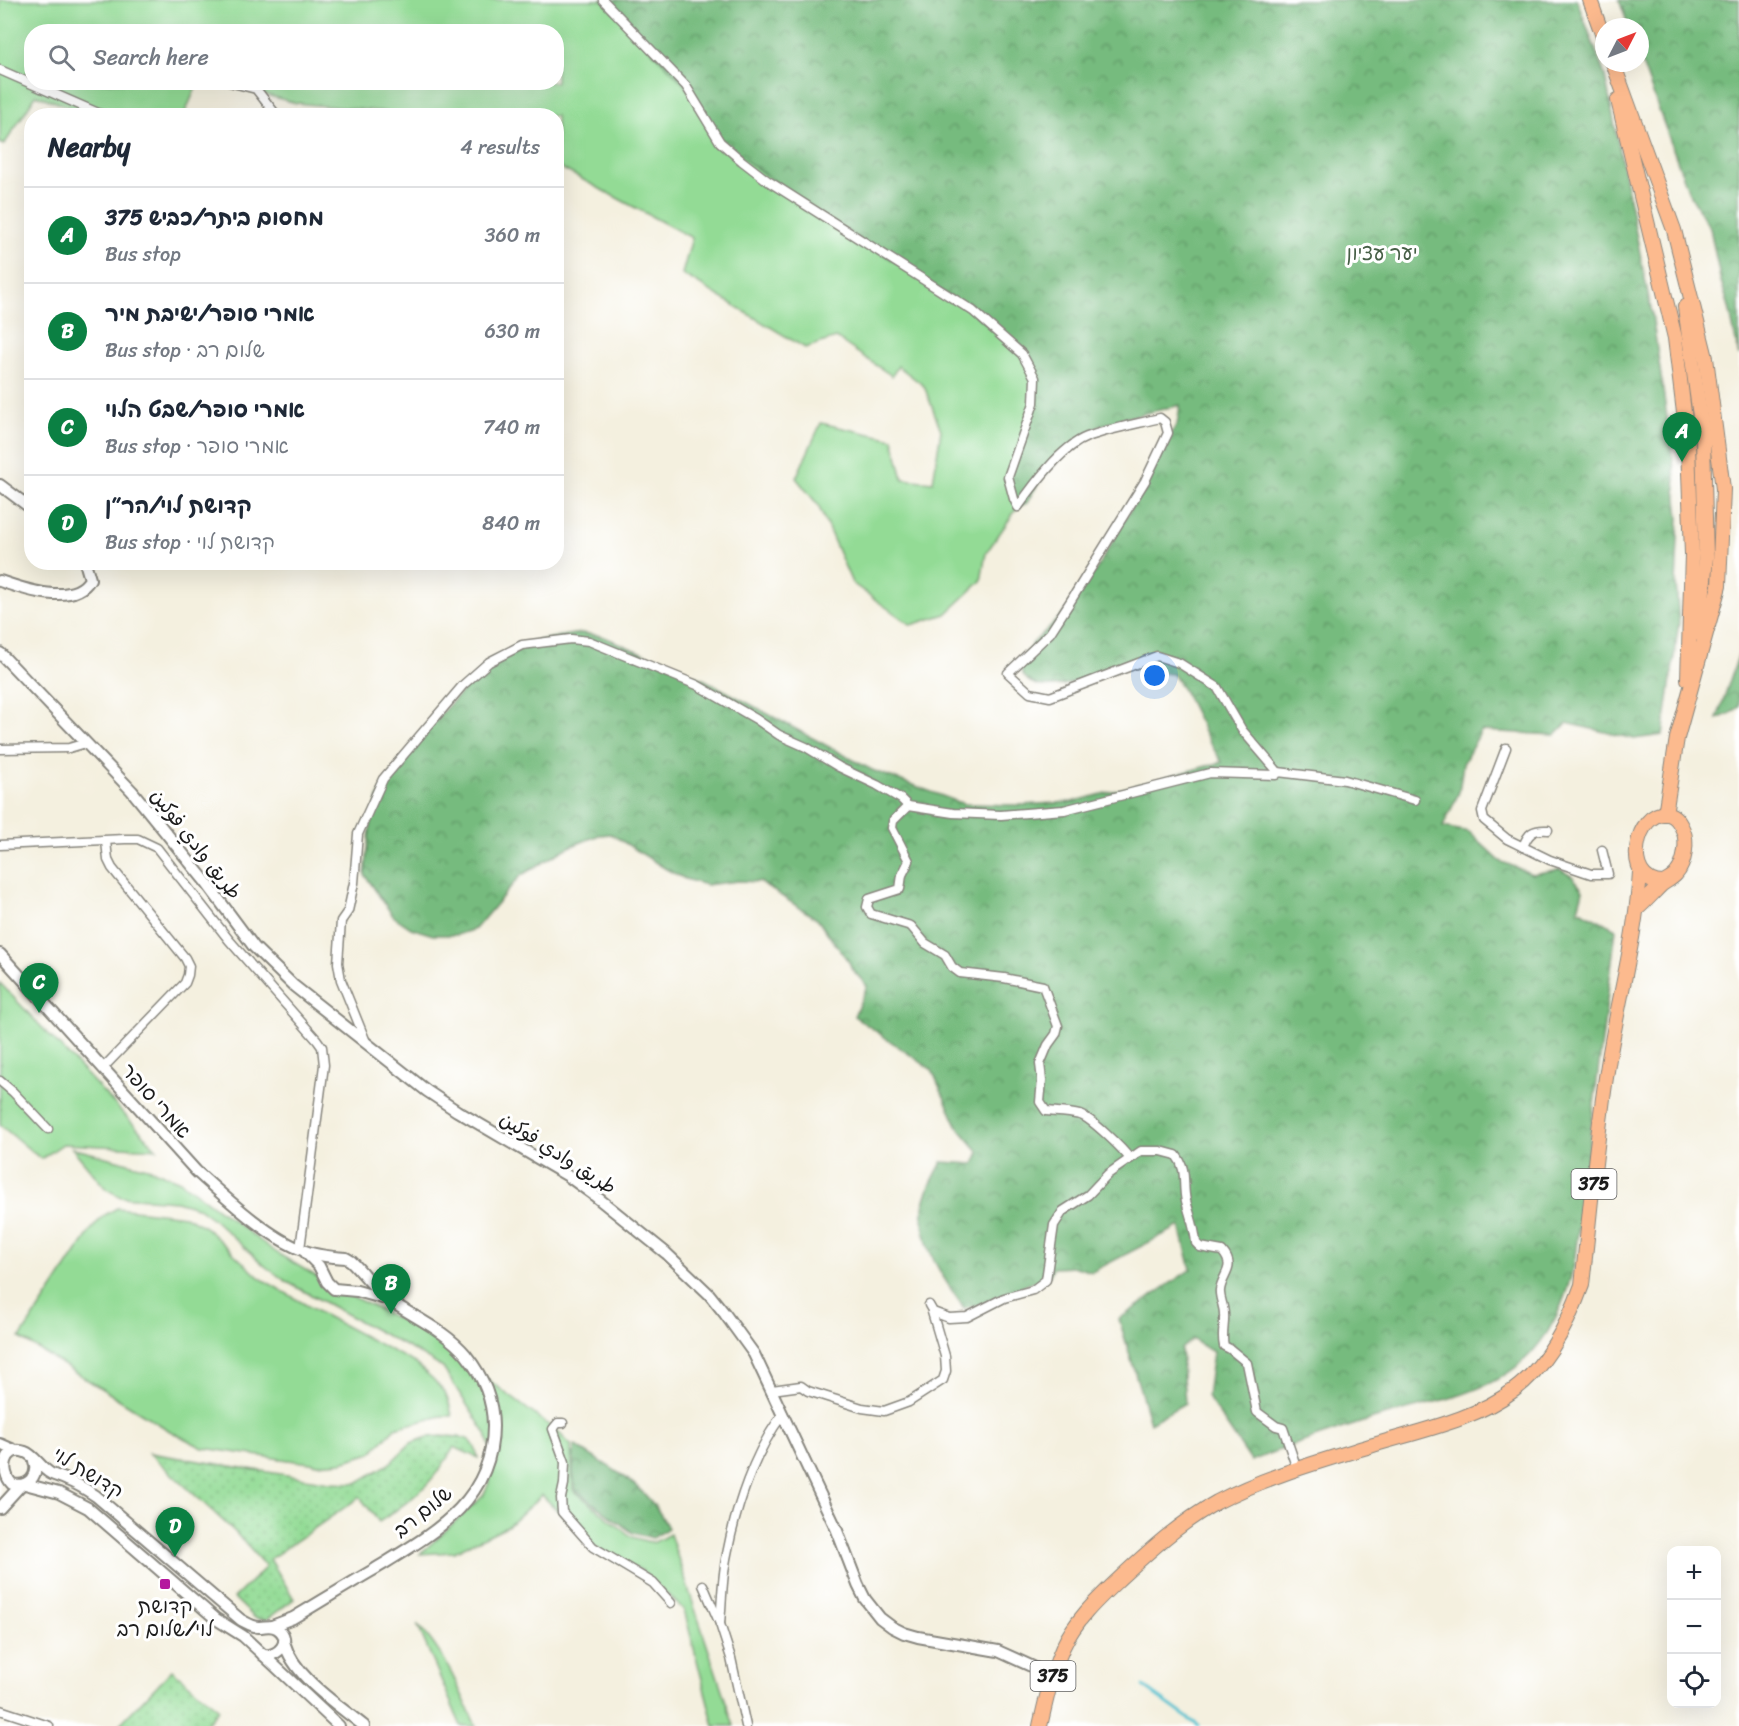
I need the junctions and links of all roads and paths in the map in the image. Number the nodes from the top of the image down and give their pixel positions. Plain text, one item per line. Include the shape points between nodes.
1 (603, 0) edge
2 (1590, 0) edge
3 (1596, 18) edge
4 (0, 70) edge
5 (1613, 72) edge
6 (1614, 72) edge
7 (24, 81) edge
8 (46, 90) edge
9 (257, 90) edge
10 (87, 108) edge
11 (271, 108) edge
12 (0, 485) edge
13 (24, 503) edge
14 (87, 570) edge
15 (0, 581) edge
16 (0, 652) edge
17 (1687, 706) junction
18 (86, 743) junction
19 (1506, 748) dead end
20 (0, 749) edge
21 (1278, 772) junction
22 (1415, 800) dead end
23 (908, 806) junction
24 (1665, 814) junction
25 (1548, 830) dead end
26 (106, 841) junction
27 (0, 845) edge
28 (1523, 847) junction
29 (1602, 850) dead end
30 (1640, 872) junction
31 (1663, 883) junction
32 (1638, 908) junction
33 (0, 954) edge
34 (366, 1042) junction
35 (103, 1068) junction
36 (0, 1081) edge
37 (48, 1129) dead end
38 (1130, 1159) junction
39 (302, 1250) junction
40 (341, 1258) junction
41 (357, 1270) junction
42 (325, 1276) junction
43 (345, 1290) junction
44 (388, 1299) junction
45 (772, 1390) junction
46 (783, 1414) junction
47 (563, 1423) dead end
48 (0, 1444) edge
49 (16, 1451) junction
50 (34, 1461) junction
51 (1297, 1469) junction
52 (1, 1473) edge
53 (23, 1485) junction
54 (0, 1508) edge
55 (703, 1585) dead end
56 (671, 1603) dead end
57 (307, 1610) junction
58 (720, 1624) junction
59 (267, 1626) junction
60 (284, 1640) junction
61 (255, 1646) junction
62 (263, 1655) junction
63 (1053, 1676) junction
64 (0, 1710) edge
65 (49, 1726) edge
66 (339, 1726) edge
67 (364, 1726) edge
68 (746, 1726) edge
69 (1040, 1726) edge

1 - 21 street via 686,86 720,142 742,161 973,311 1022,354 1035,378 1034,403 1008,477 1018,507 1037,479 1085,438 1160,418 1165,422 1168,433 1145,481 1070,602 1050,633 1008,674 1030,693 1050,697 1157,656 1168,658 1217,687 1242,730
2 - 3 main road
4 - 7 street
5 - 17 main road via 1677,349 1688,446 1692,554
6 - 17 main road via 1674,230 1703,438 1706,557 1696,672
8 - 10 street
9 - 11 street
12 - 13 street
14 - 15 street via 90,579 78,591 32,592
16 - 18 street, طريق وادي فوکين
17 - 24 main road via 1677,738
18 - 20 street via 69,748
18 - 34 street, طريق وادي فوکين via 163,827 254,947 294,986
19 - 28 street via 1482,811 1484,820
21 - 22 street via 1345,780
21 - 23 street via 1266,776 1210,773 1064,810 1001,815
23 - 34 street via 697,686 589,641 542,641 507,651 470,678 383,779 358,834 354,883 348,911 341,921 338,963
23 - 38 street via 892,821 909,861 900,889 869,899 870,914 911,926 925,943 945,955 960,974 1043,986 1058,1026 1040,1064 1040,1102 1046,1110 1087,1118
24 - 30 main road, 375 via 1648,820 1641,833 1636,856
24 - 31 main road via 1680,822 1686,837 1678,872
25 - 28 street via 1537,829 1527,835
26 - 27 street
26 - 35 street via 108,860 115,873 180,949 189,966 185,983
26 - 39 street via 138,839 157,848 229,940 322,1047 324,1065
28 - 29 street via 1591,874 1608,873
30 - 31 main road via 1647,880
30 - 32 main road, 375
31 - 32 main road
32 - 51 main road, 375 via 1606,1072 1582,1285 1551,1350 1514,1390 1469,1415
33 - 35 street, אמרי סופר
34 - 45 street, طريق وادي فوکين via 457,1111 568,1176 666,1253 725,1314 754,1354
35 - 39 street, אמרי סופר via 196,1171 250,1217
36 - 37 street
38 - 45 street via 1064,1211 1054,1225 1046,1280 1033,1290 1004,1298 967,1317 949,1318 931,1308 946,1371 943,1380 909,1402 884,1411 862,1408 801,1386
38 - 51 street via 1141,1151 1161,1151 1176,1155 1183,1165 1196,1244 1222,1251 1228,1262 1220,1290 1224,1346 1247,1364 1257,1412 1283,1428
39 - 40 street
39 - 42 street
40 - 41 street via 351,1261
40 - 42 street via 330,1262
41 - 43 street via 357,1280
41 - 44 street, שלום רב
42 - 43 street via 330,1286
43 - 44 street, שלום רב
44 - 57 street, שלום רב via 445,1334 473,1364 492,1411 491,1455 473,1493 449,1519
45 - 46 street, طريق وادي فوکين
46 - 58 street via 766,1440 743,1495 727,1555
46 - 63 street, طريق وادي فوکين via 858,1585 880,1618 918,1638 998,1651
47 - 56 street via 553,1429 565,1462 562,1512 593,1547 653,1583
48 - 49 street
49 - 50 street via 27,1453
49 - 52 street via 4,1459
50 - 53 street via 36,1472
50 - 59 street, קדושת לוי via 96,1496 248,1624
51 - 63 main road, 375 via 1216,1503 1160,1541 1086,1610 1063,1647
52 - 53 street via 12,1484
53 - 54 street
53 - 61 street, קדושת לוי via 59,1492 88,1508 216,1618
55 - 58 street
57 - 59 street, שלום רב
57 - 60 street, שלום רב
58 - 68 street
59 - 60 street via 280,1630
59 - 61 street via 255,1635
60 - 62 street via 275,1655
60 - 67 street via 289,1656 302,1673
61 - 62 street
62 - 66 street
63 - 69 main road, 375
64 - 65 street

